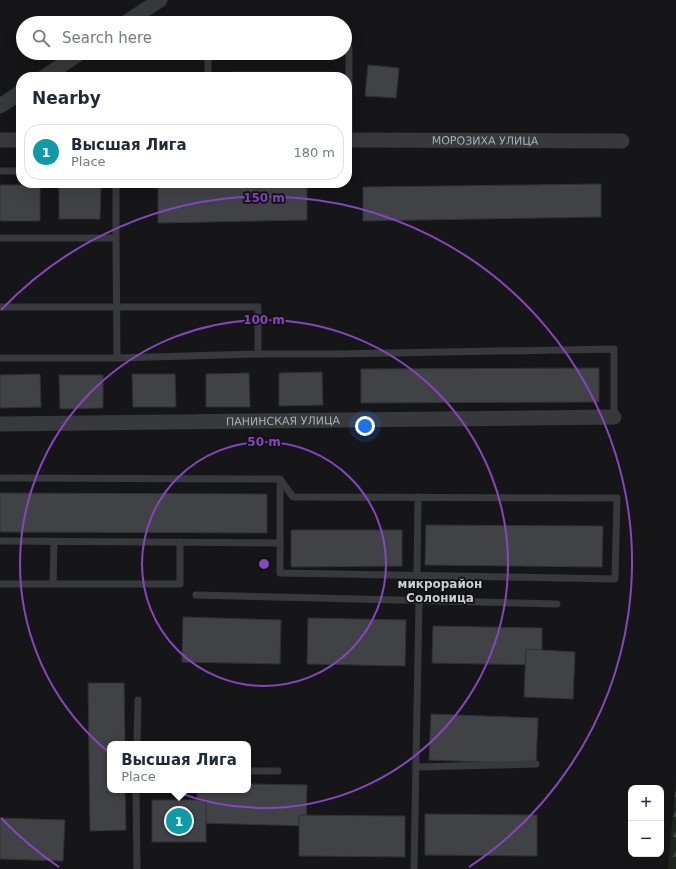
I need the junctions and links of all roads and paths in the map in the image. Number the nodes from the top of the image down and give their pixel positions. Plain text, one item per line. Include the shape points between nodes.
1 (160, 0) edge
2 (136, 16) edge
3 (70, 60) edge
4 (208, 60) edge
5 (349, 60) edge
6 (52, 72) edge
7 (208, 72) edge
8 (349, 72) edge
9 (16, 95) edge
10 (0, 106) edge
11 (0, 140) edge
12 (16, 140) edge
13 (352, 140) edge
14 (622, 141) dead end
15 (0, 171) edge
16 (16, 171) edge
17 (116, 188) edge
18 (0, 238) edge
19 (116, 238) junction
20 (0, 307) edge
21 (116, 307) junction
22 (258, 354) junction
23 (0, 358) edge
24 (116, 358) junction
25 (614, 417) joint
26 (0, 424) edge
27 (0, 478) edge
28 (280, 479) junction
29 (418, 497) junction
30 (0, 541) edge
31 (54, 542) junction
32 (180, 542) junction
33 (280, 542) junction
34 (417, 575) junction
35 (0, 584) edge
36 (53, 584) junction
37 (196, 595) dead end
38 (419, 601) junction
39 (556, 604) dead end
40 (138, 700) dead end
41 (137, 741) edge
42 (536, 764) dead end
43 (416, 767) junction
44 (251, 771) edge
45 (278, 771) dead end
46 (136, 793) edge
47 (137, 869) edge
48 (414, 869) edge

1 - 2 street
3 - 6 street
4 - 7 lane
5 - 8 lane
9 - 10 street
11 - 12 street
13 - 14 street, МОРОЗИХА УЛИЦА
15 - 16 lane
17 - 19 lane
18 - 19 lane
19 - 21 lane
20 - 21 lane
21 - 22 lane via 258,307
21 - 24 lane
22 - 24 lane
22 - 25 lane via 614,349
23 - 24 lane
25 - 26 street, ПАНИНСКАЯ УЛИЦА
27 - 28 lane
28 - 29 lane via 293,497
28 - 33 lane
29 - 34 lane
29 - 34 lane via 617,498 614,579
30 - 31 lane
31 - 32 lane
31 - 36 lane
32 - 33 lane
32 - 36 lane via 180,584
33 - 34 lane via 280,573
35 - 36 lane
37 - 38 lane
38 - 39 lane
38 - 43 lane
40 - 41 lane
42 - 43 lane
43 - 48 lane
44 - 45 lane
46 - 47 lane

